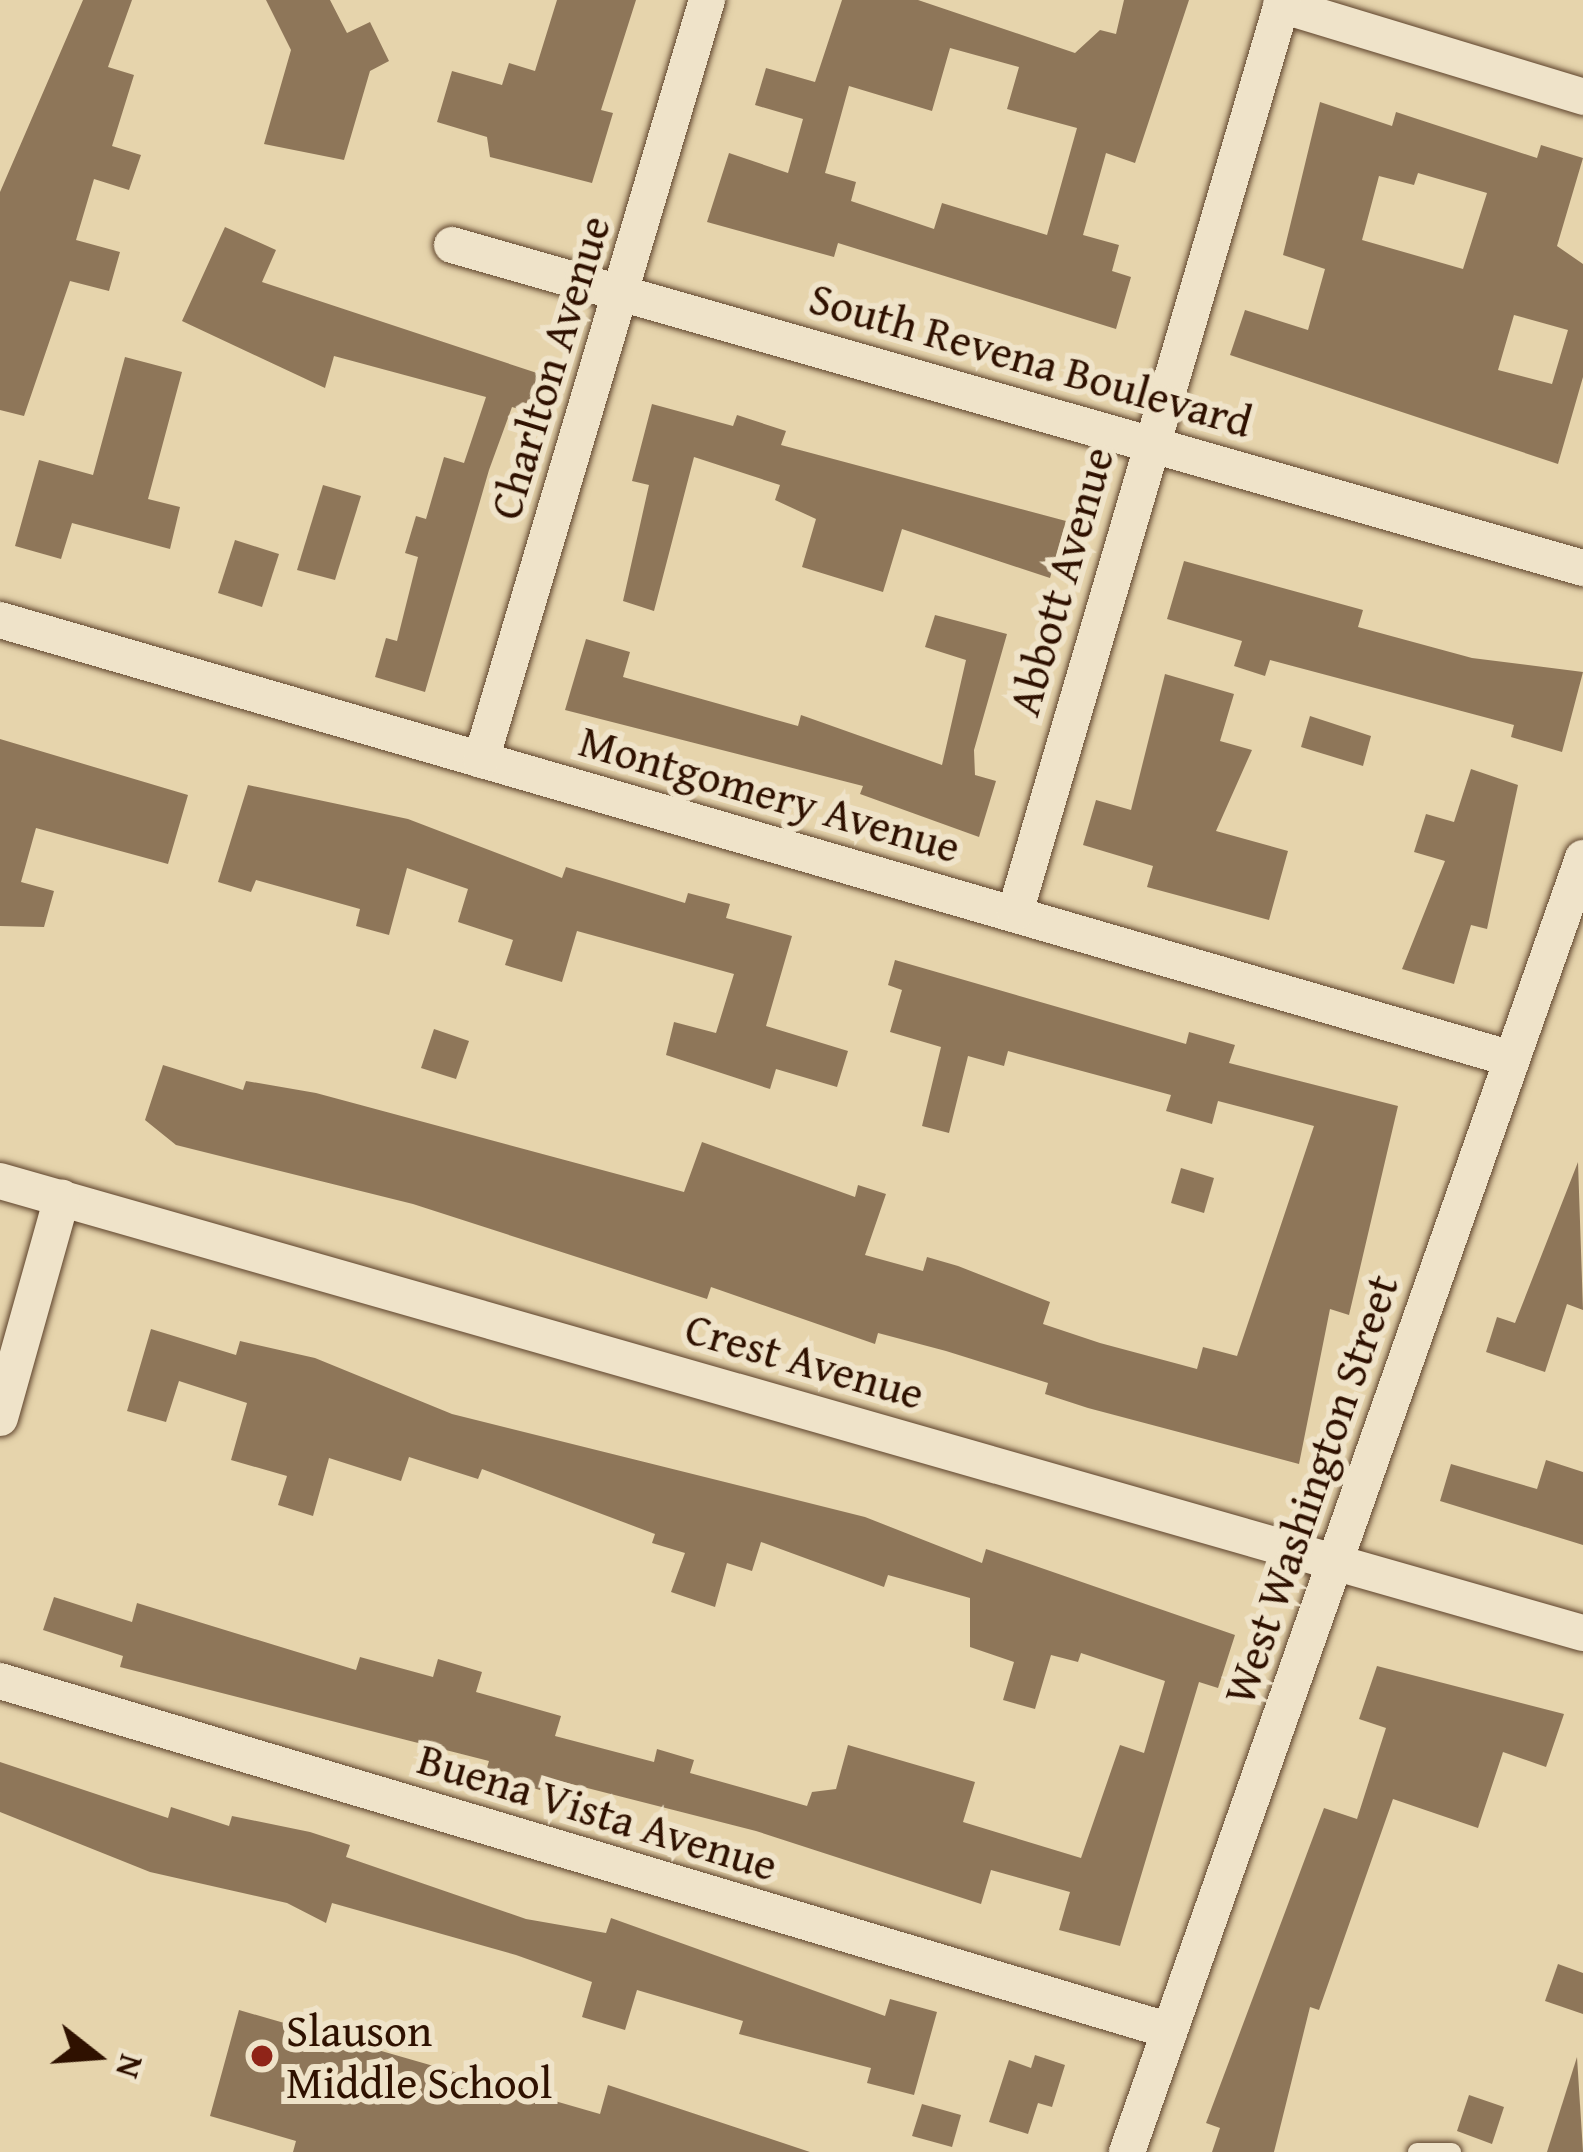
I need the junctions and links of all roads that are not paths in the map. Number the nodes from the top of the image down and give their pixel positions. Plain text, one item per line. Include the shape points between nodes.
1 (706, 0) edge
2 (1282, 3) edge
3 (1583, 97) edge
4 (452, 244) dead end
5 (622, 292) junction
6 (1150, 442) junction
7 (1583, 568) edge
8 (0, 620) edge
9 (481, 760) junction
10 (1583, 858) edge
11 (1015, 913) junction
12 (1512, 1059) junction
13 (0, 1180) edge
14 (62, 1198) junction
15 (0, 1418) edge
16 (1335, 1562) junction
17 (1583, 1633) edge
18 (0, 1682) edge
19 (1170, 2031) junction
20 (1127, 2152) edge
21 (1417, 2152) edge
22 (1452, 2152) edge

1 - 5 street, Charlton Avenue
2 - 3 street
2 - 6 street, Abbott Avenue
4 - 5 street, South Revena Boulevard
5 - 6 street, South Revena Boulevard
5 - 9 street, Charlton Avenue
6 - 7 street, South Revena Boulevard
6 - 11 street, Abbott Avenue
8 - 9 street, Montgomery Avenue
9 - 11 street, Montgomery Avenue
10 - 12 street, West Washington Street
11 - 12 street, Montgomery Avenue
12 - 16 street, West Washington Street
13 - 14 street, Crest Avenue
14 - 15 street
14 - 16 street, Crest Avenue
16 - 17 street, Crest Avenue
16 - 19 street, West Washington Street
18 - 19 street, Buena Vista Avenue
19 - 20 street, West Washington Street
21 - 22 lane

